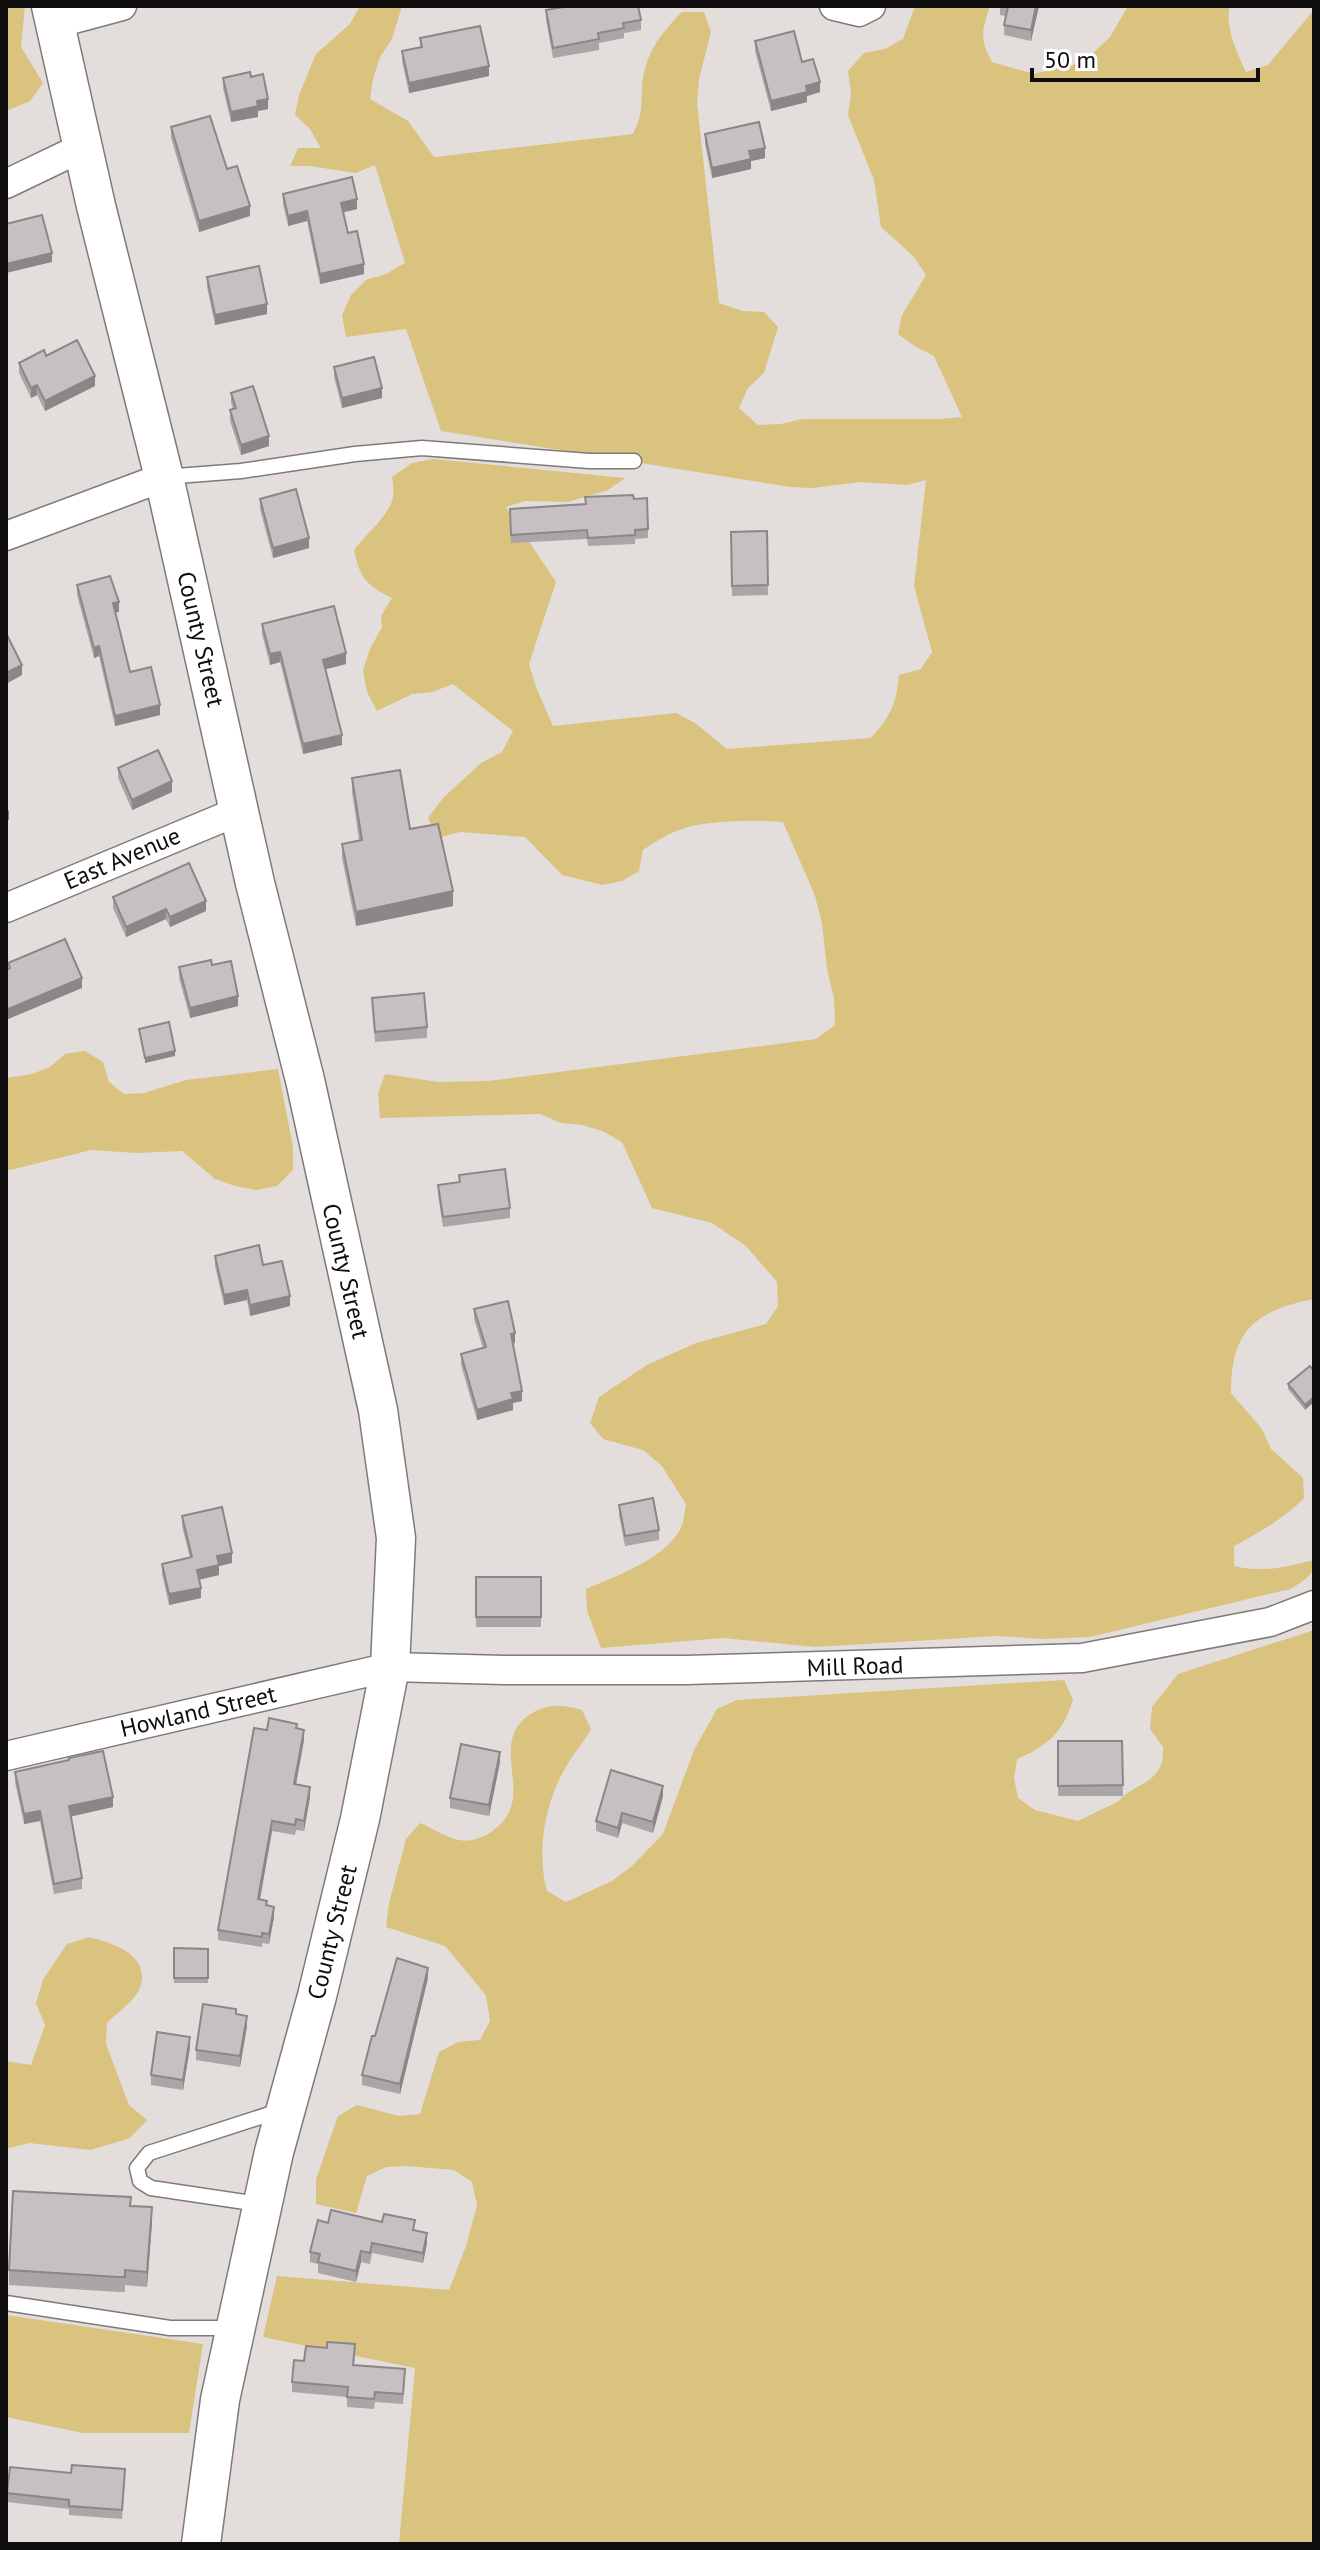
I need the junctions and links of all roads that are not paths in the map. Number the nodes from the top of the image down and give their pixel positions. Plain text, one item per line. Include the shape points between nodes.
1 (122, 6) edge
2 (834, 6) edge
3 (871, 6) edge
4 (53, 15) edge
5 (83, 147) junction
6 (6, 184) edge
7 (634, 461) dead end
8 (164, 477) junction
9 (6, 536) edge
10 (239, 811) junction
11 (6, 908) edge
12 (1314, 1605) edge
13 (390, 1667) junction
14 (6, 1756) edge
15 (286, 2109) junction
16 (263, 2205) junction
17 (6, 2303) edge
18 (236, 2328) junction
19 (201, 2544) edge

1 - 4 street
2 - 3 street via 859,12
4 - 5 street, County Street
5 - 6 street
5 - 8 street, County Street
7 - 8 lane via 422,448
8 - 9 street
8 - 10 street, County Street
10 - 11 street, East Avenue
10 - 13 street, County Street via 378,1410 396,1538
12 - 13 street, Mill Road via 1270,1622 1082,1658 675,1670
13 - 14 street, Howland Street
13 - 15 street, County Street via 360,1819
15 - 16 street, County Street
15 - 16 lane via 149,2153 137,2168 140,2181 151,2188
16 - 18 street, County Street
17 - 18 lane via 170,2328
18 - 19 street, County Street via 220,2400

